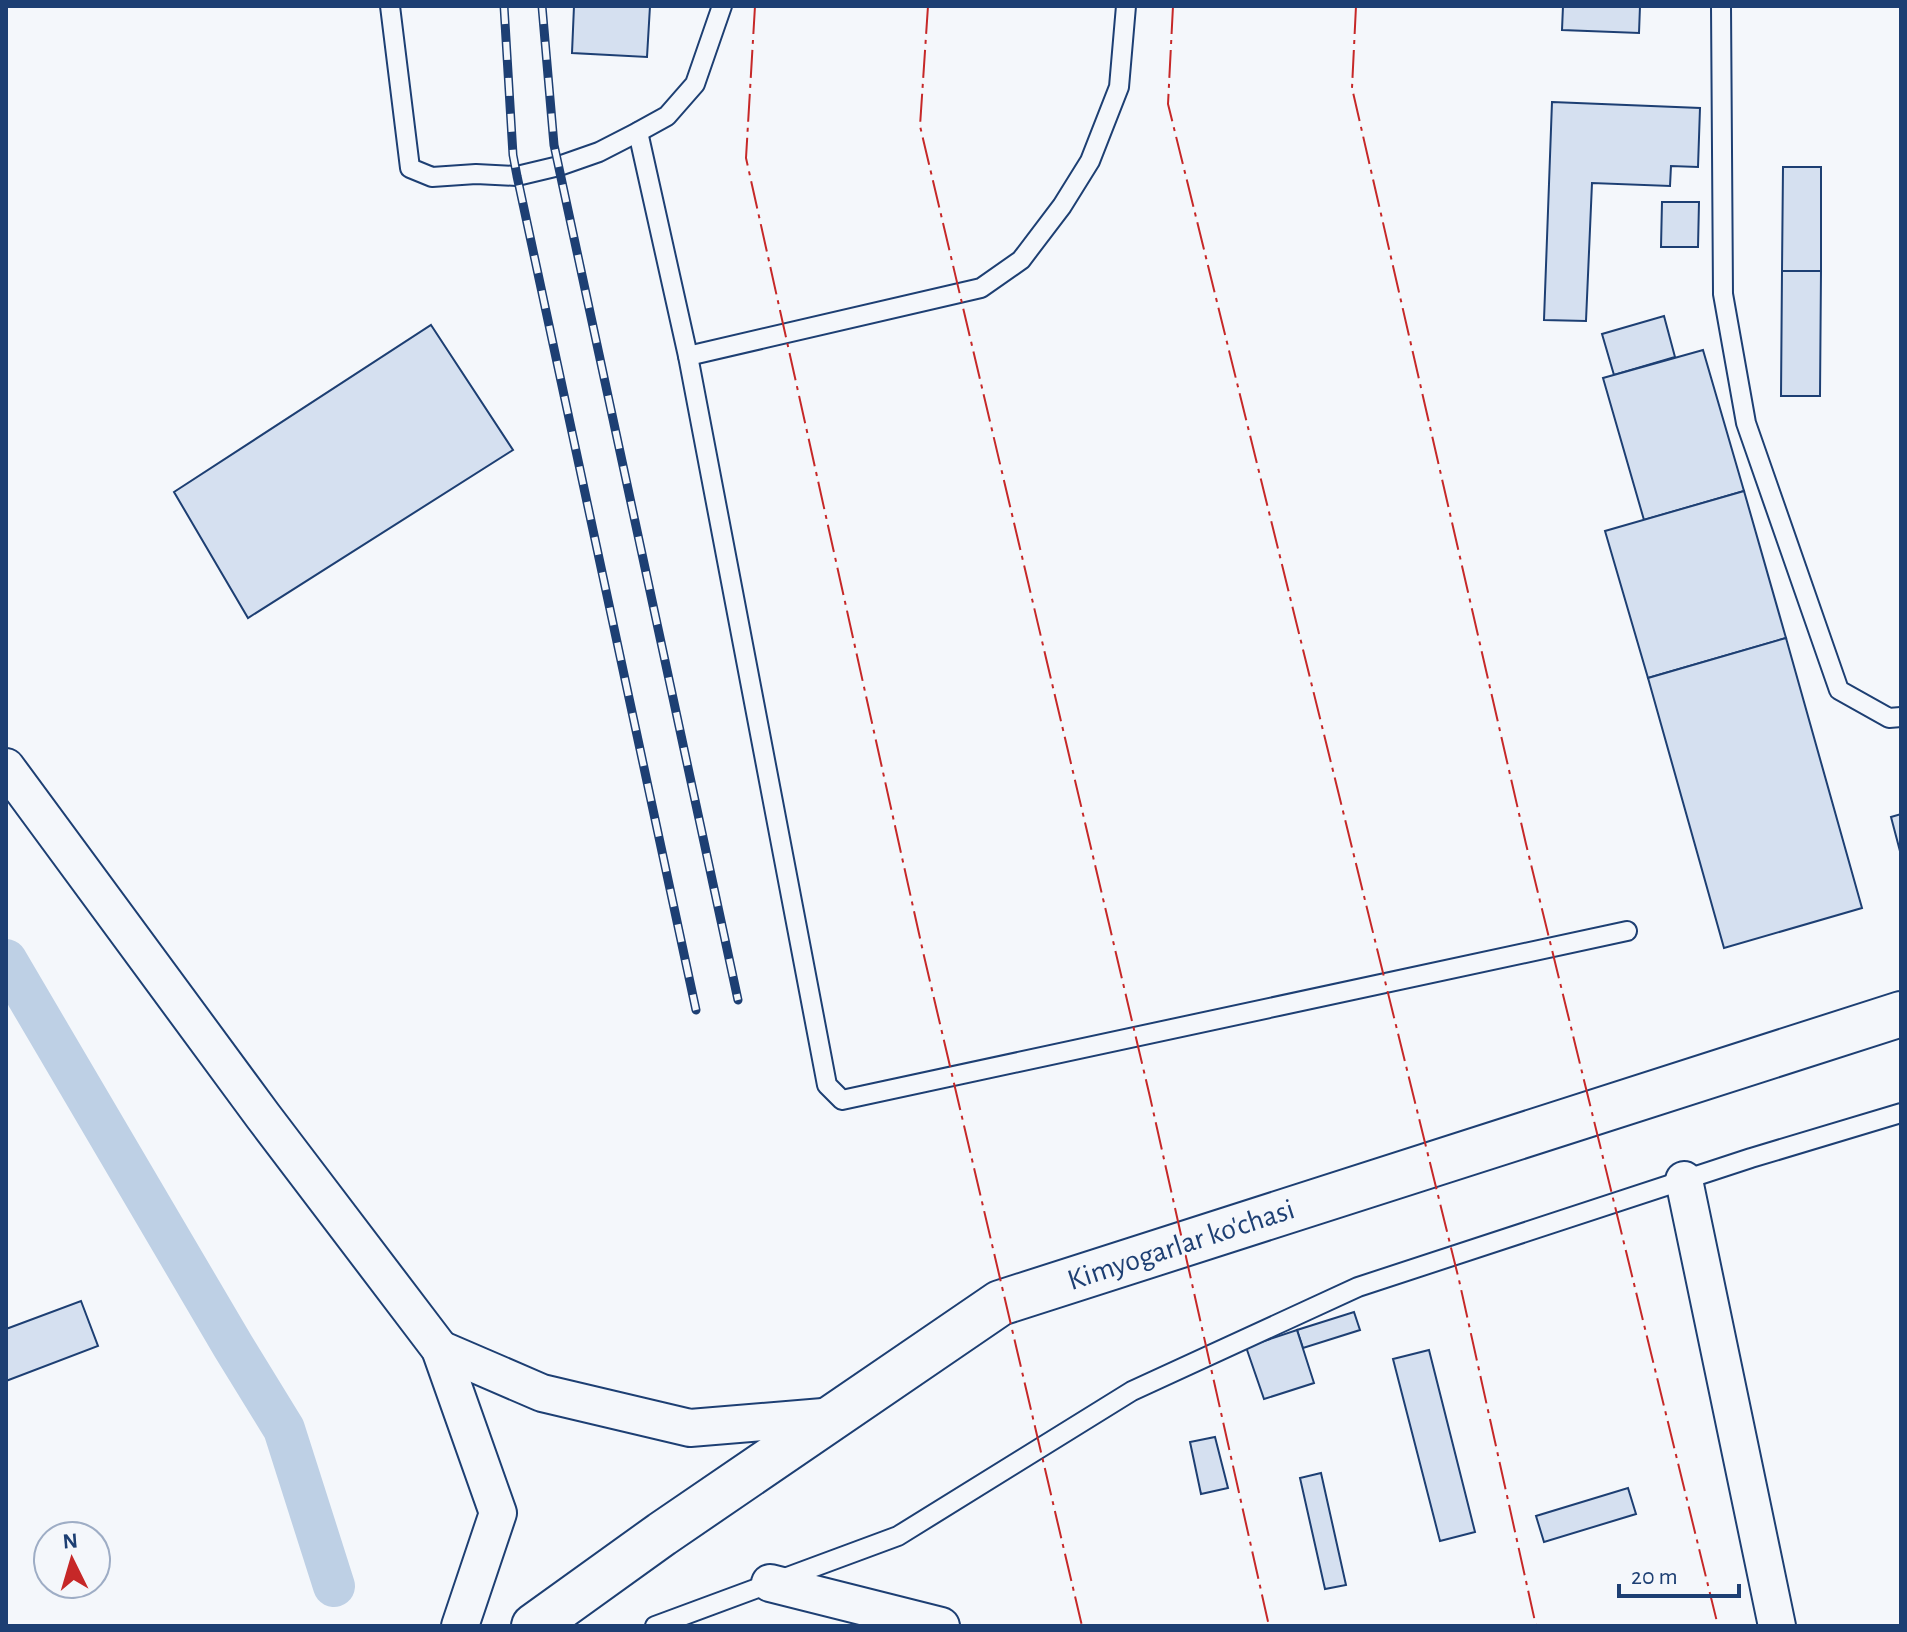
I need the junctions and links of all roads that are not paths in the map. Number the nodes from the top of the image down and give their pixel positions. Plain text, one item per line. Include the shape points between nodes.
1 (390, 6) edge
2 (722, 6) edge
3 (1126, 6) edge
4 (1721, 6) edge
5 (638, 132) junction
6 (688, 356) junction
7 (1901, 717) edge
8 (6, 767) edge
9 (1627, 931) dead end
10 (1901, 1014) edge
11 (1901, 1113) edge
12 (1684, 1180) junction
13 (440, 1349) junction
14 (835, 1416) junction
15 (770, 1583) junction
16 (460, 1626) edge
17 (534, 1626) edge
18 (655, 1626) edge
19 (941, 1626) edge
20 (1777, 1626) edge

1 - 5 lane via 410,168 432,177 517,176 599,152
2 - 5 lane via 695,84 667,116
3 - 6 lane via 1119,87 1090,161 1021,260 981,288
4 - 7 lane via 1723,294 1746,423 1839,690 1889,718
5 - 6 lane
6 - 9 lane via 827,1085 842,1100
8 - 13 street
10 - 14 street, Kimyogarlar ko'chasi via 1000,1303
11 - 12 lane
12 - 15 lane via 1358,1287 1132,1391 898,1536
12 - 20 street
13 - 14 street via 542,1393 690,1428
13 - 16 street via 498,1513
14 - 17 street, Kimyogarlar ko'chasi
15 - 18 lane
15 - 19 street

